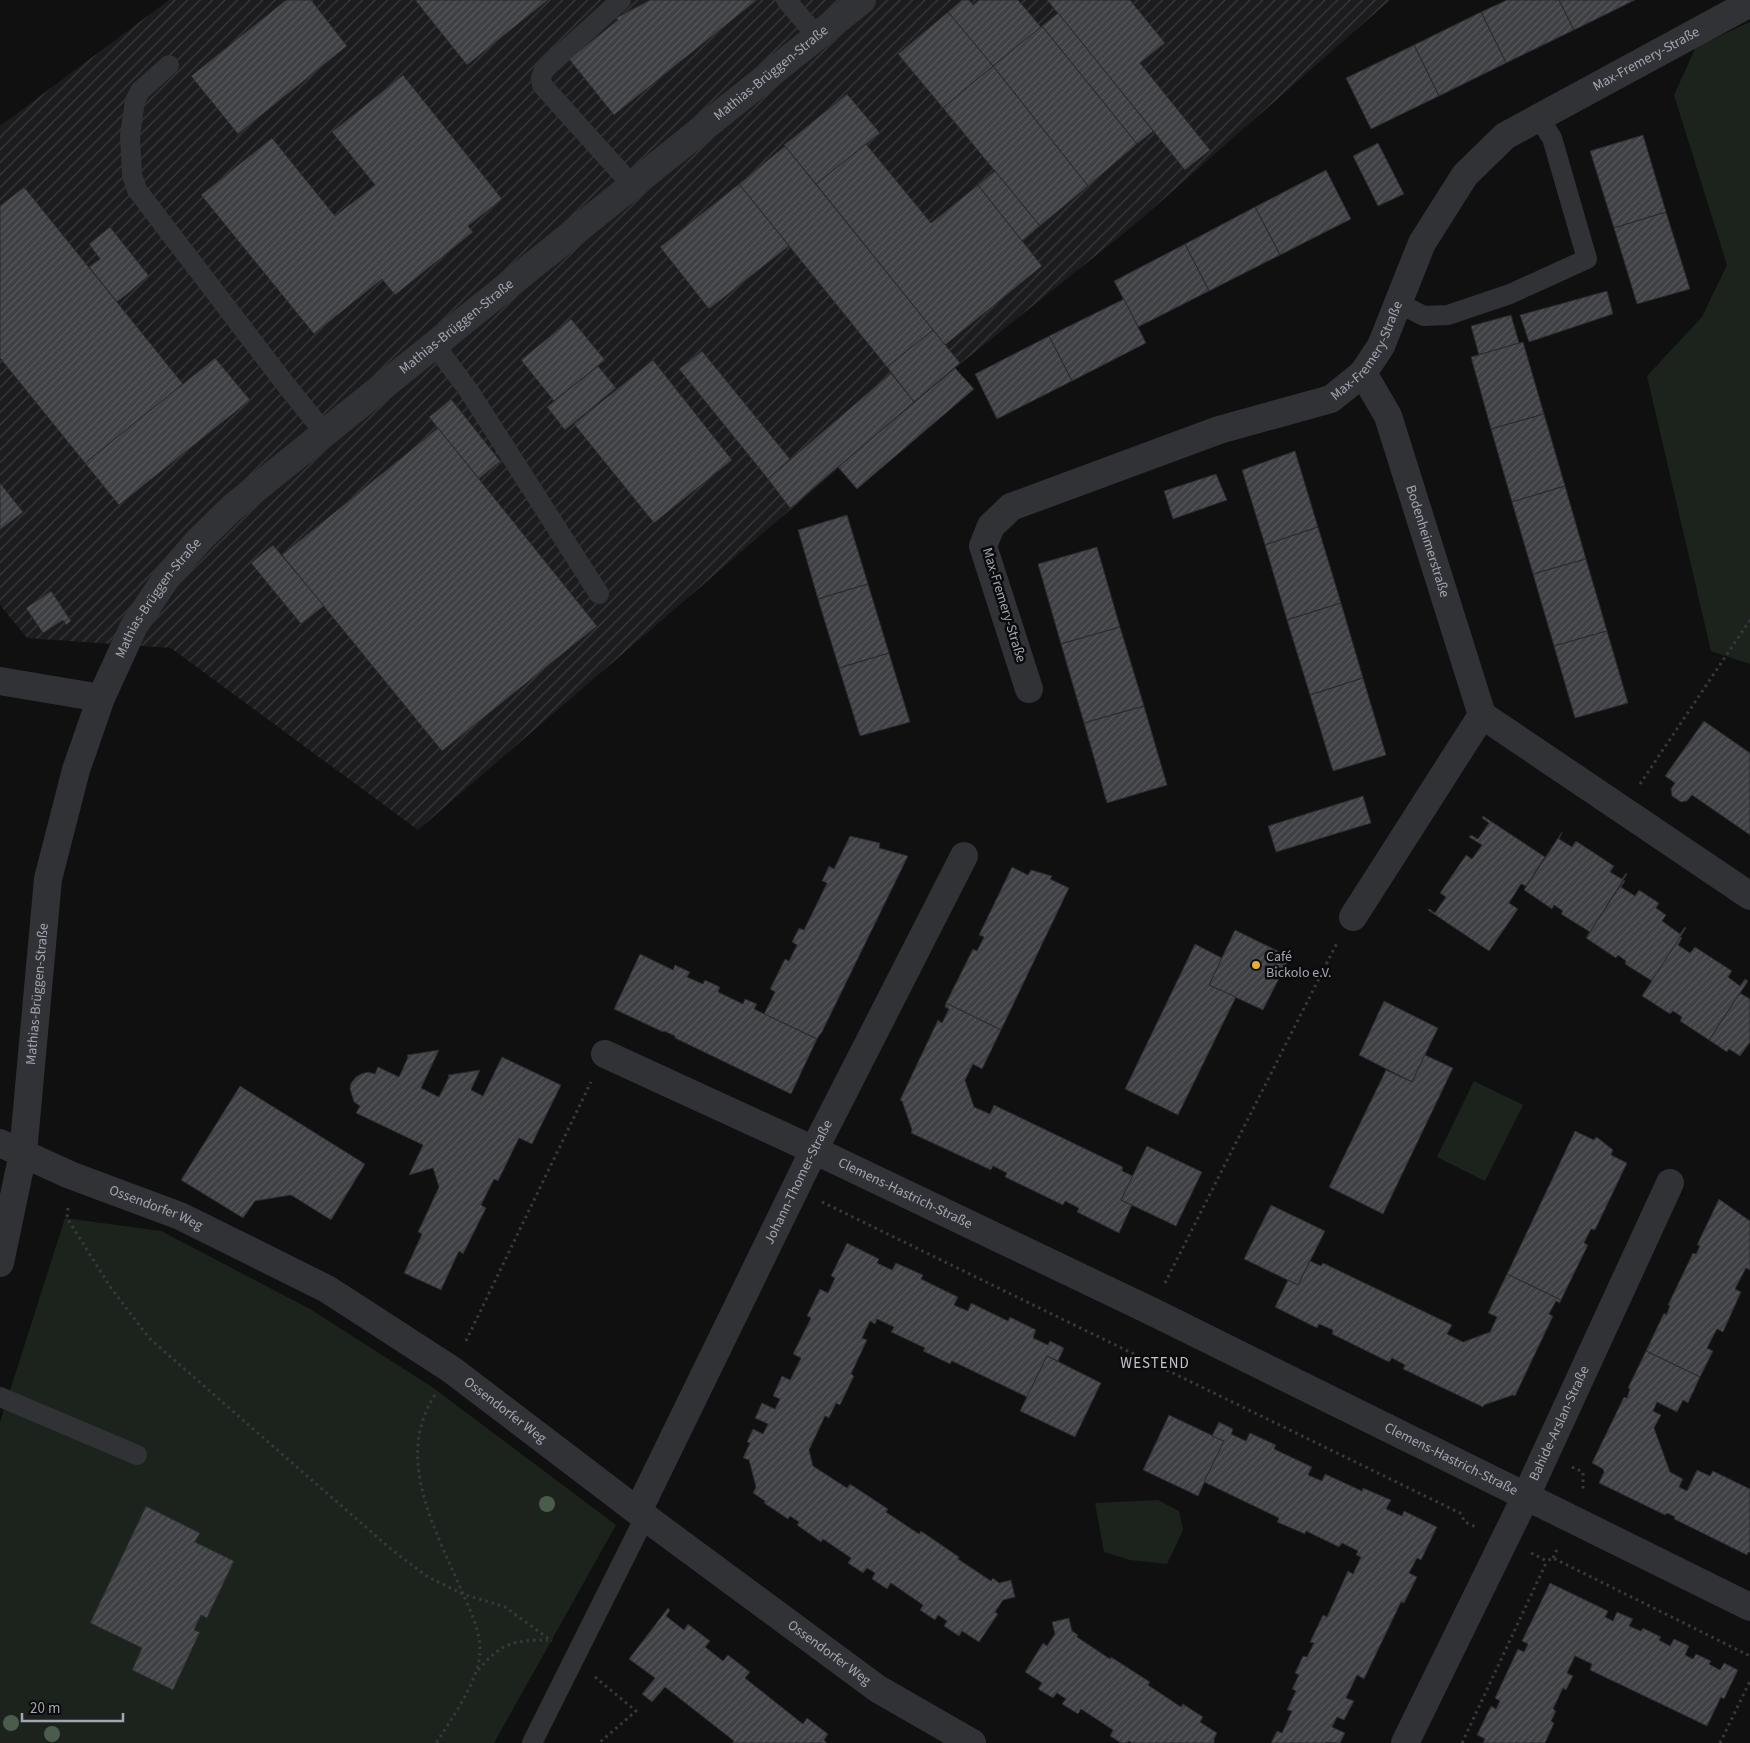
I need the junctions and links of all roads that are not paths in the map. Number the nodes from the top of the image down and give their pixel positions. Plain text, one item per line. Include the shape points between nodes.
1 (621, 0) edge
2 (786, 0) edge
3 (862, 0) edge
4 (1750, 3) edge
5 (817, 36) junction
6 (169, 65) dead end
7 (1538, 118) junction
8 (632, 185) junction
9 (1398, 303) junction
10 (434, 344) junction
11 (1363, 373) junction
12 (324, 432) junction
13 (599, 594) dead end
14 (0, 681) edge
15 (1029, 689) dead end
16 (101, 698) junction
17 (1482, 714) junction
18 (964, 856) dead end
19 (1750, 896) edge
20 (1353, 917) road end
21 (605, 1054) dead end
22 (12, 1148) edge
23 (814, 1150) junction
24 (1670, 1183) dead end
25 (0, 1263) edge
26 (0, 1397) edge
27 (137, 1455) dead end
28 (1526, 1496) junction
29 (641, 1514) junction
30 (1750, 1607) edge
31 (532, 1743) edge
32 (972, 1743) edge
33 (1406, 1743) edge

1 - 8 lane via 545,69 541,77 542,85
2 - 5 lane
3 - 5 street, Mathias-Brüggen-Straße
4 - 7 street, Max-Fremery-Straße
5 - 8 street, Mathias-Brüggen-Straße
6 - 12 lane via 140,91 135,100 130,136 132,175 137,190
7 - 9 street, Max-Fremery-Straße via 1505,136 1465,175 1422,243
7 - 9 lane via 1552,138 1587,259 1510,294 1448,315 1424,316
8 - 10 street, Mathias-Brüggen-Straße
9 - 11 street, Max-Fremery-Straße via 1381,346
10 - 12 street, Mathias-Brüggen-Straße
10 - 13 lane via 469,391
11 - 15 street, Max-Fremery-Straße via 1331,399 1219,430 1011,507 991,526 983,546
11 - 17 street, Bodenheimerstraße via 1388,416
12 - 16 street, Mathias-Brüggen-Straße via 233,507 167,577 134,626
14 - 16 street
16 - 22 street, Mathias-Brüggen-Straße via 76,770 48,879
17 - 19 street
17 - 20 street
18 - 23 street, Johann-Thomer-Straße
21 - 23 street, Clemens-Hastrich-Straße
22 - 25 street, Mathias-Brüggen-Straße
22 - 29 street, Ossendorfer Weg via 70,1175 180,1216 327,1289 452,1370
23 - 28 street, Clemens-Hastrich-Straße
23 - 29 street, Johann-Thomer-Straße
24 - 28 street, Bahide-Arslan-Straße
26 - 27 lane
28 - 30 street, Clemens-Hastrich-Straße
28 - 33 street, Bahide-Arslan-Straße
29 - 31 lane
29 - 32 street, Ossendorfer Weg via 878,1689

